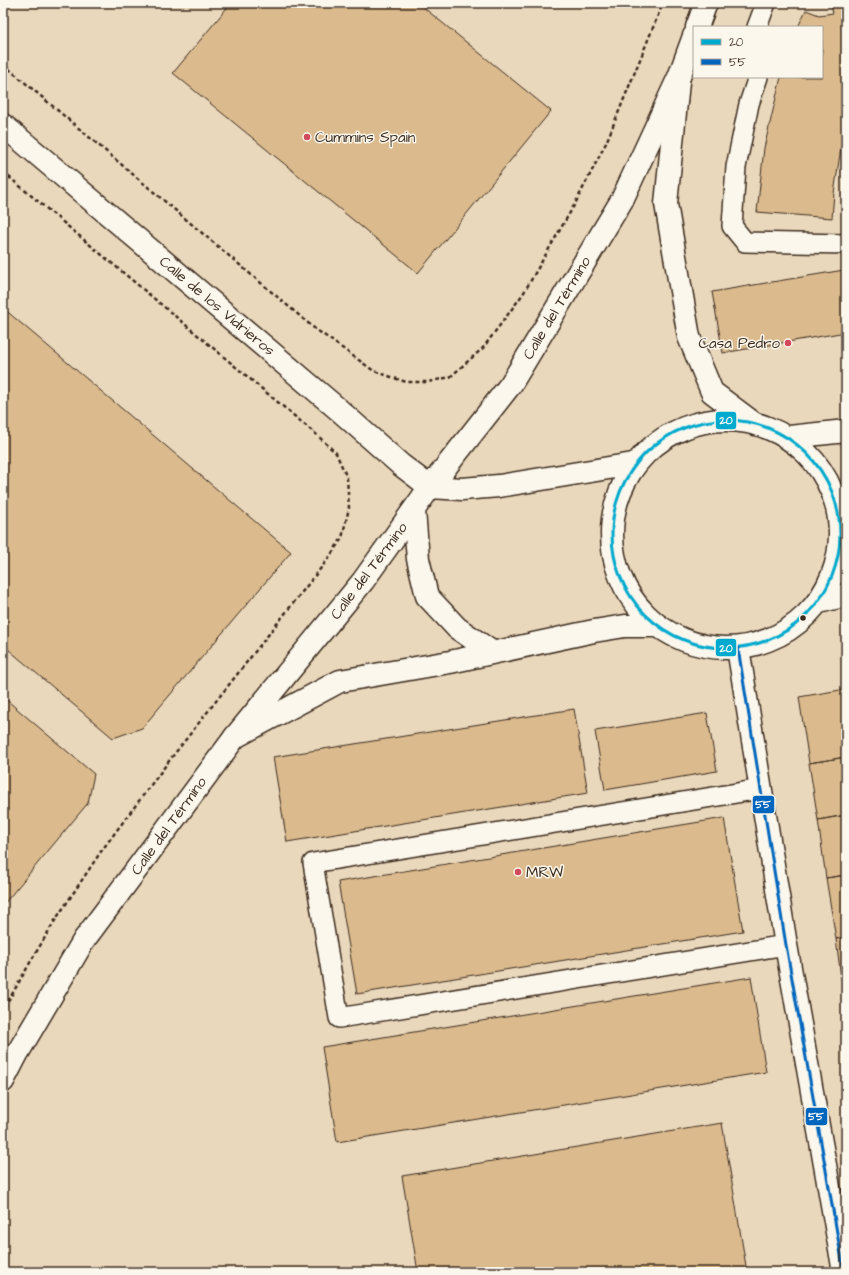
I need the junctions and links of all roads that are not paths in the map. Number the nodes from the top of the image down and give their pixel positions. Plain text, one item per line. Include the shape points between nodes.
1 (706, 3) edge
2 (766, 3) edge
3 (697, 26) edge
4 (757, 26) edge
5 (693, 39) edge
6 (679, 77) junction
7 (758, 78) edge
8 (3, 125) edge
9 (846, 244) edge
10 (752, 422) junction
11 (846, 432) edge
12 (789, 437) junction
13 (633, 464) junction
14 (430, 487) junction
15 (414, 512) junction
16 (846, 595) edge
17 (818, 602) junction
18 (658, 626) junction
19 (738, 648) junction
20 (492, 652) junction
21 (234, 737) junction
22 (761, 789) junction
23 (786, 945) junction
24 (10, 1056) edge
25 (3, 1081) edge
26 (844, 1272) edge

1 - 3 street
2 - 4 lane
5 - 6 street, Calle del Término
6 - 10 street via 666,204 689,337 712,392
6 - 14 street, Calle del Término via 622,200 511,384
7 - 9 lane via 749,104 736,167 732,226 745,242
8 - 14 street, Calle de los Vidrieros
10 - 12 street
10 - 13 street via 702,421 665,436
11 - 12 street
12 - 17 street via 826,477 840,515 836,566
13 - 14 street via 499,486 462,489
13 - 18 street via 613,505 612,552 626,590
14 - 15 street, Calle del Término
15 - 20 street via 418,559 427,596 457,628
15 - 21 street, Calle del Término via 363,581
16 - 17 street
17 - 19 street via 802,621 776,637
18 - 19 street via 693,644
18 - 20 street via 625,626
19 - 22 street
20 - 21 street via 340,681
21 - 24 street, Calle del Término via 84,940
22 - 23 street
22 - 23 lane via 312,863 339,1018
23 - 26 street
24 - 25 street, Calle del Término

